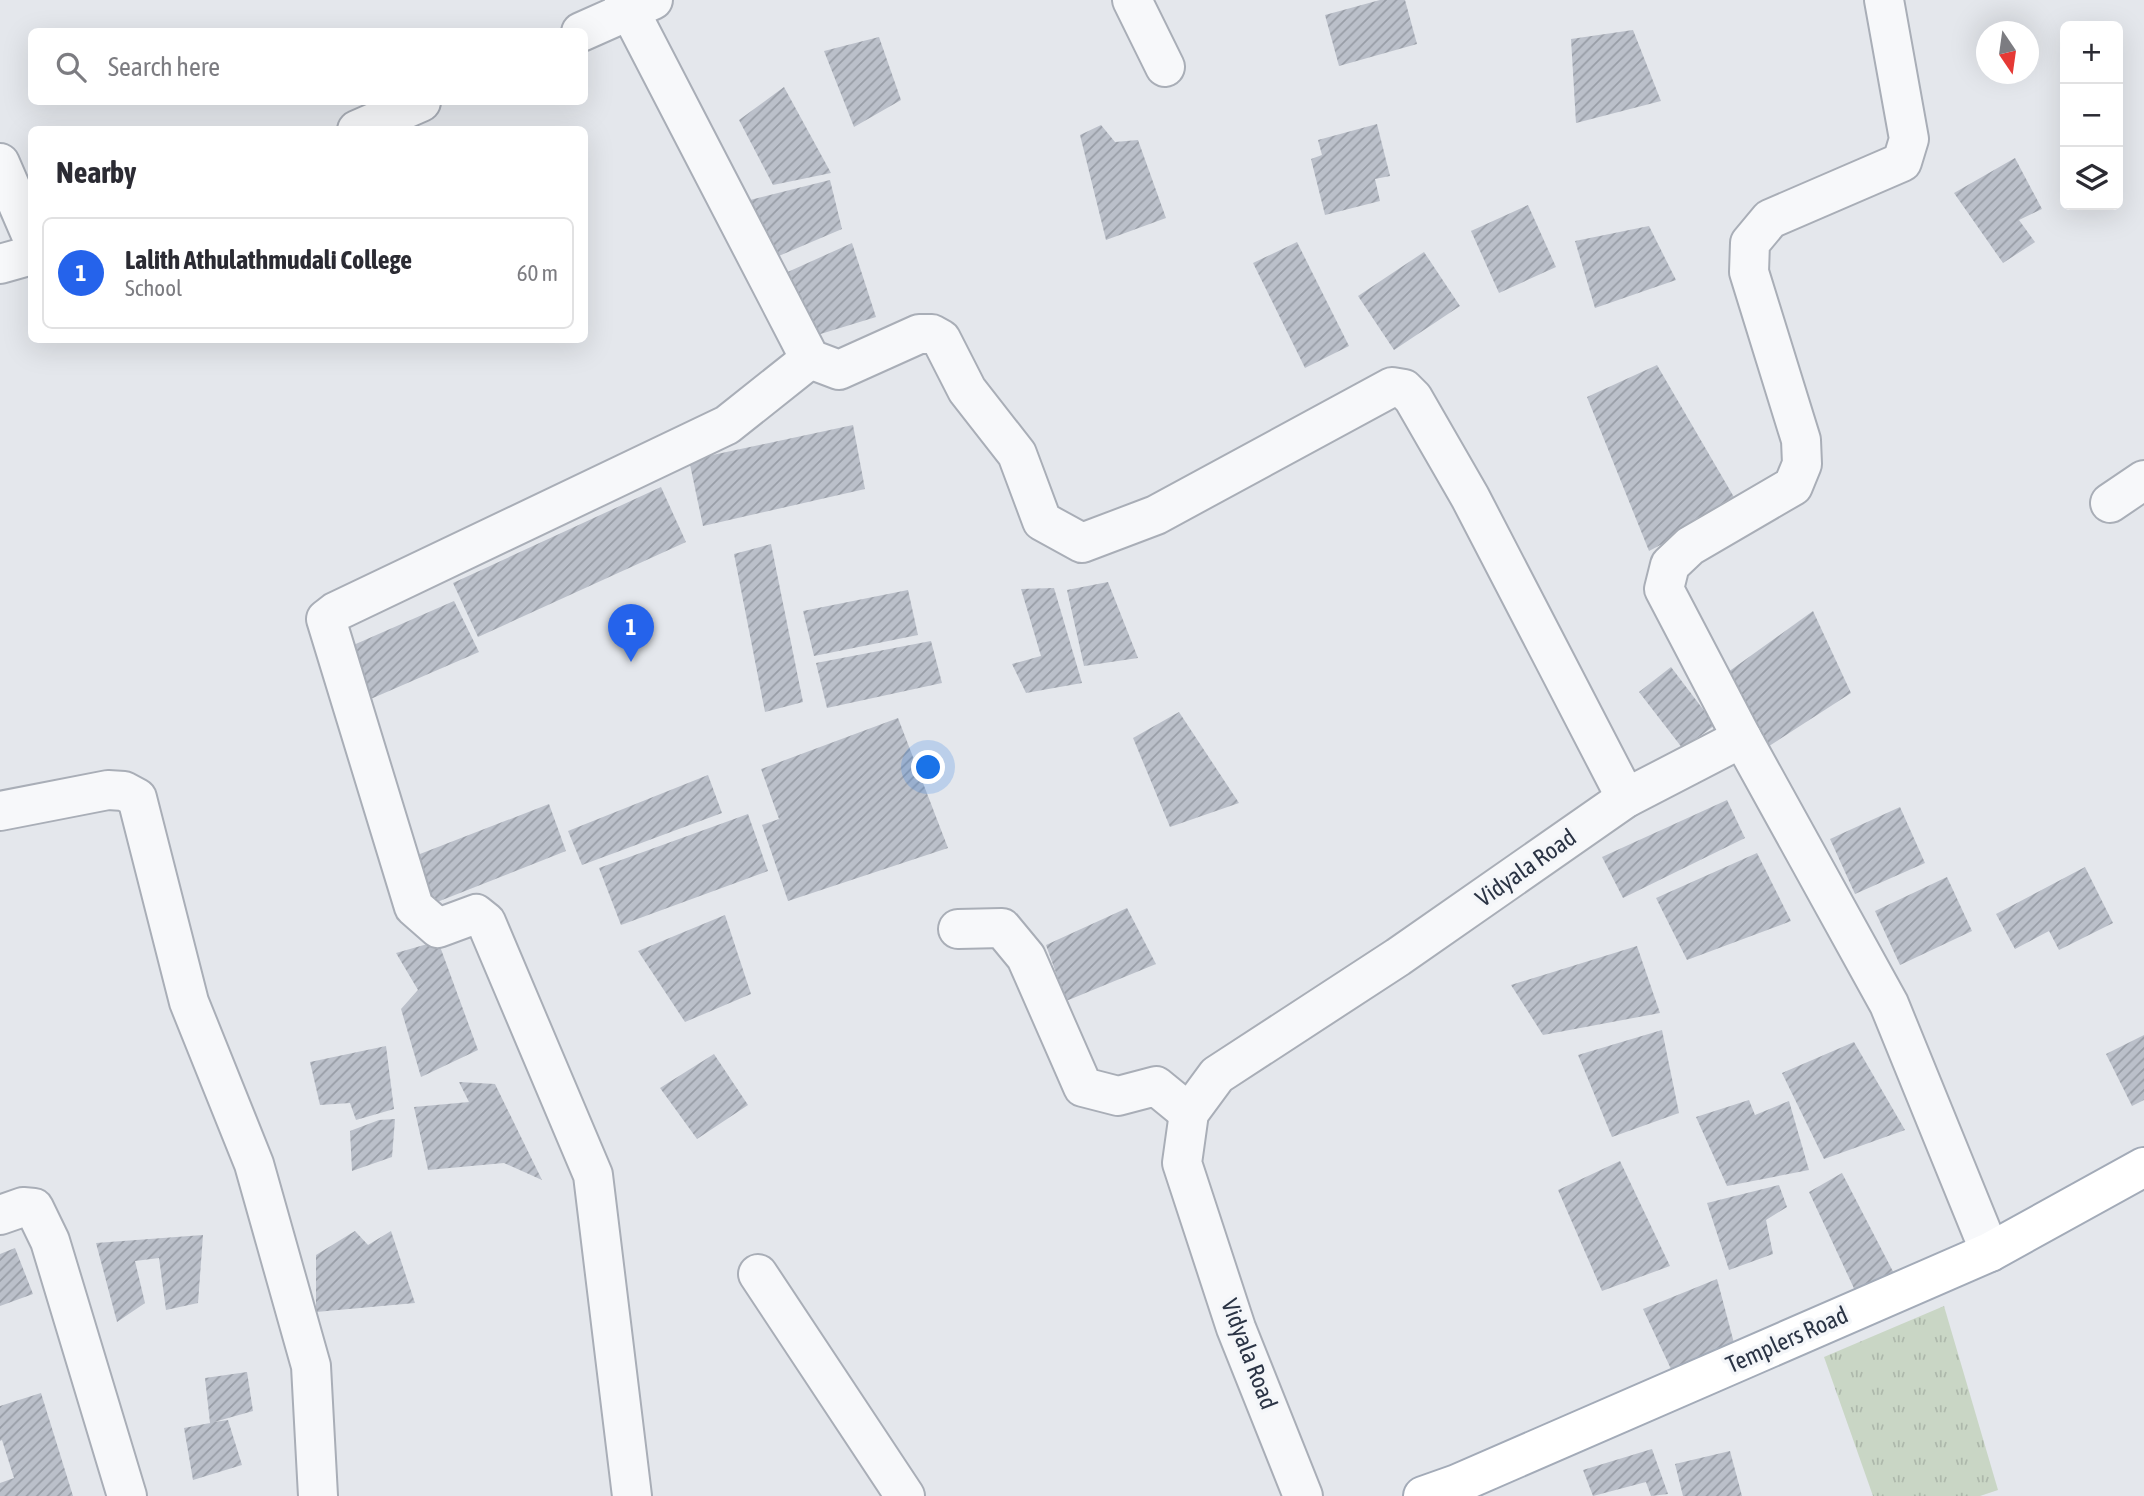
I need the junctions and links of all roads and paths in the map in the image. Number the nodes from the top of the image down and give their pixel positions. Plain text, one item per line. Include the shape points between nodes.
1 (1132, 0) edge
2 (1884, 0) edge
3 (635, 4) edge
4 (588, 28) edge
5 (1165, 67) dead end
6 (414, 105) edge
7 (366, 126) edge
8 (0, 163) edge
9 (28, 228) edge
10 (28, 256) edge
11 (0, 264) edge
12 (810, 359) junction
13 (2144, 480) edge
14 (2110, 503) dead end
15 (1742, 738) junction
16 (1626, 798) junction
17 (0, 811) edge
18 (958, 929) dead end
19 (1189, 1113) junction
20 (2144, 1167) edge
21 (0, 1215) edge
22 (1990, 1252) junction
23 (758, 1274) dead end
24 (1447, 1492) edge
25 (127, 1496) edge
26 (318, 1496) edge
27 (632, 1496) edge
28 (905, 1496) edge
29 (1303, 1496) edge

1 - 5 street
2 - 15 street via 1909,139 1902,162 1770,219 1750,243 1749,272 1801,440 1802,464 1793,486 1690,545 1670,565 1664,589
3 - 4 street
3 - 12 street
6 - 7 street
8 - 9 street
10 - 11 street
12 - 16 street via 839,370 919,334 941,340 967,390 1017,454 1042,521 1082,542 1156,515 1392,387 1404,389 1470,497
12 - 27 street via 727,425 326,619 414,907 438,928 476,915 486,922 593,1175
13 - 14 street
15 - 16 street, Vidyala Road
15 - 22 street via 1889,1004
16 - 19 street, Vidyala Road via 1398,957 1217,1075
17 - 26 street via 108,790 137,798 189,1002 254,1164 311,1366
18 - 19 street via 1002,928 1026,957 1083,1087 1118,1096 1156,1086
19 - 29 street, Vidyala Road via 1182,1163 1236,1328
20 - 22 main road, Templers Road
21 - 25 street via 34,1208 50,1241
22 - 24 main road, Templers Road
23 - 28 street

